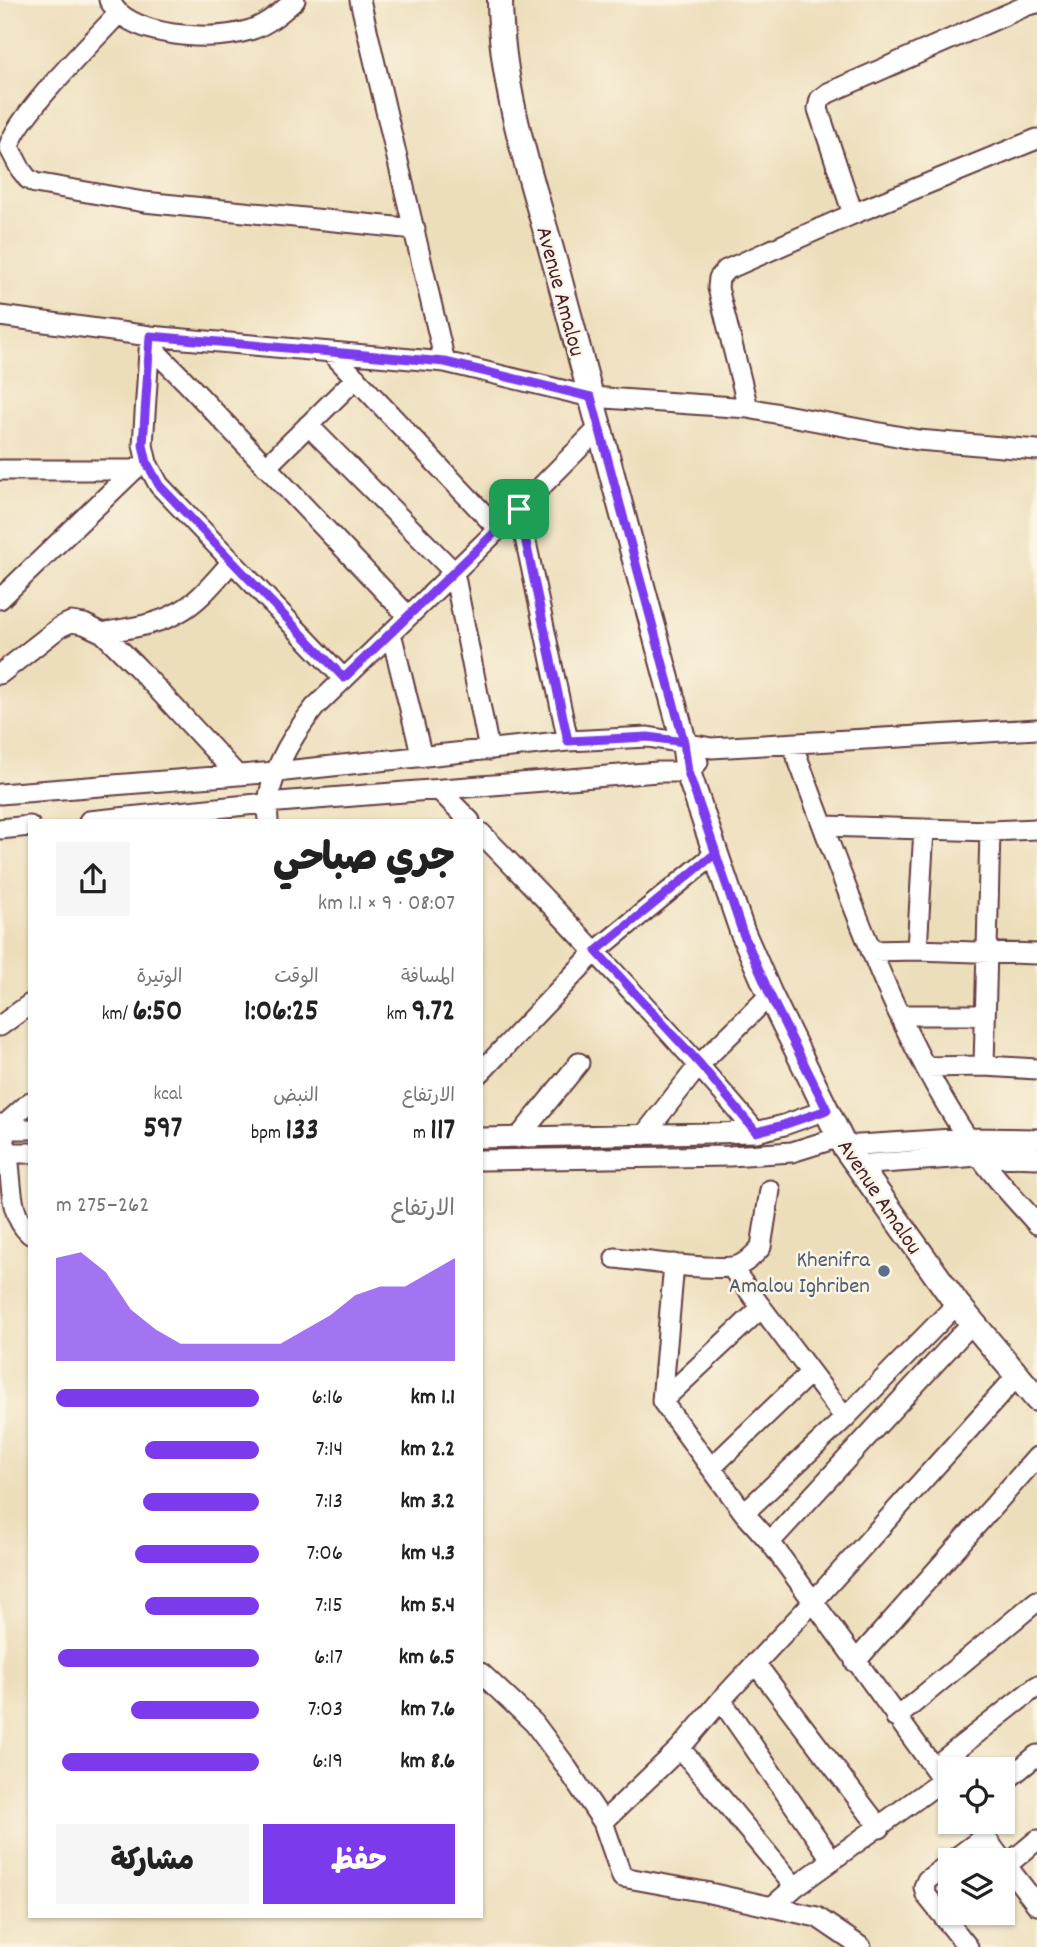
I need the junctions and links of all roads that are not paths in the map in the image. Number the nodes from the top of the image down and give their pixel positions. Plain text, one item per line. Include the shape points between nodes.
1 (295, 0) edge
2 (360, 0) edge
3 (500, 0) edge
4 (1037, 3) edge
5 (114, 6) edge
6 (1037, 139) edge
7 (853, 214) junction
8 (415, 229) junction
9 (0, 316) edge
10 (150, 341) junction
11 (331, 352) junction
12 (445, 362) junction
13 (356, 378) junction
14 (591, 397) junction
15 (748, 408) junction
16 (308, 425) junction
17 (600, 427) junction
18 (1037, 450) edge
19 (141, 466) junction
20 (266, 467) junction
21 (0, 470) edge
22 (519, 509) junction
23 (499, 529) junction
24 (232, 562) junction
25 (454, 572) junction
26 (0, 599) edge
27 (408, 616) junction
28 (103, 633) junction
29 (391, 633) junction
30 (0, 674) edge
31 (344, 678) junction
32 (1037, 729) edge
33 (568, 741) junction
34 (684, 742) junction
35 (792, 744) junction
36 (712, 748) junction
37 (489, 750) junction
38 (422, 757) junction
39 (276, 772) junction
40 (688, 772) junction
41 (237, 775) junction
42 (440, 790) junction
43 (0, 794) edge
44 (267, 812) edge
45 (129, 819) edge
46 (468, 819) edge
47 (28, 826) edge
48 (824, 826) junction
49 (0, 829) edge
50 (924, 829) junction
51 (1037, 830) edge
52 (990, 831) junction
53 (483, 835) edge
54 (716, 853) junction
55 (917, 950) junction
56 (596, 951) junction
57 (872, 951) junction
58 (989, 954) junction
59 (1037, 954) edge
60 (770, 995) junction
61 (28, 1005) edge
62 (901, 1015) junction
63 (985, 1015) junction
64 (0, 1026) edge
65 (579, 1063) dead end
66 (700, 1064) junction
67 (984, 1066) junction
68 (926, 1068) junction
69 (1037, 1069) edge
70 (483, 1070) edge
71 (28, 1104) edge
72 (827, 1110) junction
73 (0, 1127) edge
74 (28, 1129) edge
75 (756, 1132) junction
76 (644, 1135) junction
77 (483, 1138) edge
78 (518, 1138) junction
79 (968, 1138) junction
80 (1037, 1139) edge
81 (847, 1150) junction
82 (4, 1153) edge
83 (28, 1153) edge
84 (979, 1156) junction
85 (1037, 1157) edge
86 (483, 1160) edge
87 (770, 1191) dead end
88 (1037, 1224) edge
89 (27, 1229) edge
90 (614, 1258) dead end
91 (674, 1264) junction
92 (730, 1267) junction
93 (957, 1304) junction
94 (760, 1309) junction
95 (972, 1323) junction
96 (810, 1374) junction
97 (1017, 1376) junction
98 (1037, 1399) edge
99 (662, 1401) junction
100 (845, 1418) junction
101 (1037, 1457) edge
102 (711, 1468) junction
103 (744, 1513) junction
104 (770, 1542) junction
105 (1037, 1601) edge
106 (812, 1603) junction
107 (855, 1662) junction
108 (755, 1663) junction
109 (483, 1675) edge
110 (1037, 1686) edge
111 (721, 1700) junction
112 (896, 1718) junction
113 (680, 1748) junction
114 (1037, 1755) edge
115 (964, 1757) edge
116 (1015, 1773) edge
117 (938, 1774) edge
118 (938, 1782) edge
119 (603, 1822) junction
120 (880, 1828) junction
121 (975, 1834) edge
122 (983, 1834) edge
123 (1037, 1840) edge
124 (963, 1848) edge
125 (993, 1848) edge
126 (1015, 1855) edge
127 (832, 1860) junction
128 (938, 1872) edge
129 (1015, 1876) edge
130 (795, 1887) junction
131 (1037, 1905) edge
132 (773, 1906) junction
133 (938, 1910) edge
134 (950, 1925) edge
135 (861, 1947) edge
136 (968, 1947) edge

1 - 5 street via 252,30 216,36 172,33 143,25
2 - 8 street
3 - 14 main road, Avenue Amalou via 500,39 522,148
4 - 7 street via 820,99 818,109
5 - 8 street via 11,138 9,147 28,179 144,202
6 - 7 street
7 - 15 street via 726,270 719,278
8 - 12 street
9 - 10 street
10 - 11 street
10 - 19 street
10 - 20 street
11 - 12 street
11 - 13 street
12 - 14 street
13 - 16 street
13 - 23 street
14 - 15 street
14 - 17 main road, Avenue Amalou
15 - 18 street via 918,440
16 - 20 street
16 - 25 street
17 - 22 street
17 - 34 main road, Avenue Amalou
19 - 21 street
19 - 24 street
19 - 26 street
20 - 27 street
22 - 23 street
22 - 33 street
23 - 25 street
24 - 28 street via 178,613
24 - 31 street
25 - 27 street
25 - 37 street
27 - 29 street
28 - 30 street via 72,622
28 - 41 street
29 - 31 street
29 - 38 street
31 - 39 street via 299,727
32 - 35 street
33 - 34 street via 648,737
33 - 37 street
34 - 36 street
34 - 40 main road, Avenue Amalou
35 - 36 street
35 - 48 street
36 - 40 street
37 - 38 street
38 - 39 street
39 - 41 street
39 - 44 street
40 - 42 street
40 - 54 main road, Avenue Amalou
41 - 43 street
42 - 44 street
42 - 46 street
44 - 45 street
47 - 49 street
48 - 50 street
48 - 57 street
50 - 52 street
50 - 55 street
51 - 52 street
52 - 58 street
53 - 56 street
54 - 56 street
54 - 60 main road, Avenue Amalou
55 - 57 street
55 - 58 street
56 - 66 street
56 - 70 street
57 - 62 street
58 - 59 street
58 - 63 street
60 - 66 street
60 - 72 main road, Avenue Amalou
61 - 64 street
62 - 63 street
62 - 68 street
63 - 67 street
65 - 78 street
66 - 75 street
66 - 76 street
67 - 68 street
67 - 69 street
68 - 79 street
71 - 73 street
72 - 75 street
72 - 81 main road, Avenue Amalou
73 - 74 street
73 - 82 street
75 - 76 street
76 - 78 street
77 - 78 street
79 - 80 street
79 - 81 street
79 - 84 street
81 - 84 street
81 - 86 street
81 - 93 main road, Avenue Amalou
82 - 83 street
82 - 89 street
84 - 85 street
84 - 88 street
87 - 92 street via 761,1247 740,1265
90 - 91 street
91 - 92 street
91 - 99 street
92 - 94 street
93 - 95 main road, Avenue Amalou
93 - 100 street
94 - 96 street
94 - 99 street
95 - 97 main road, Avenue Amalou
95 - 104 street
96 - 100 street
96 - 102 street
97 - 98 main road, Avenue Amalou
97 - 106 street
99 - 102 street
100 - 103 street
101 - 107 street
102 - 103 street
103 - 104 street
104 - 106 street
105 - 112 street
106 - 107 street
106 - 108 street
107 - 112 street
108 - 111 street
108 - 120 street
109 - 119 street via 534,1723
110 - 115 street
111 - 113 street
111 - 127 street
112 - 117 street
113 - 119 street
113 - 130 street
114 - 116 street
118 - 120 street
119 - 132 street via 622,1877
120 - 127 street
121 - 124 street
122 - 125 street
123 - 126 street
127 - 130 street
128 - 133 street via 924,1887
129 - 131 street
130 - 132 street
132 - 135 street via 817,1917
134 - 136 street

